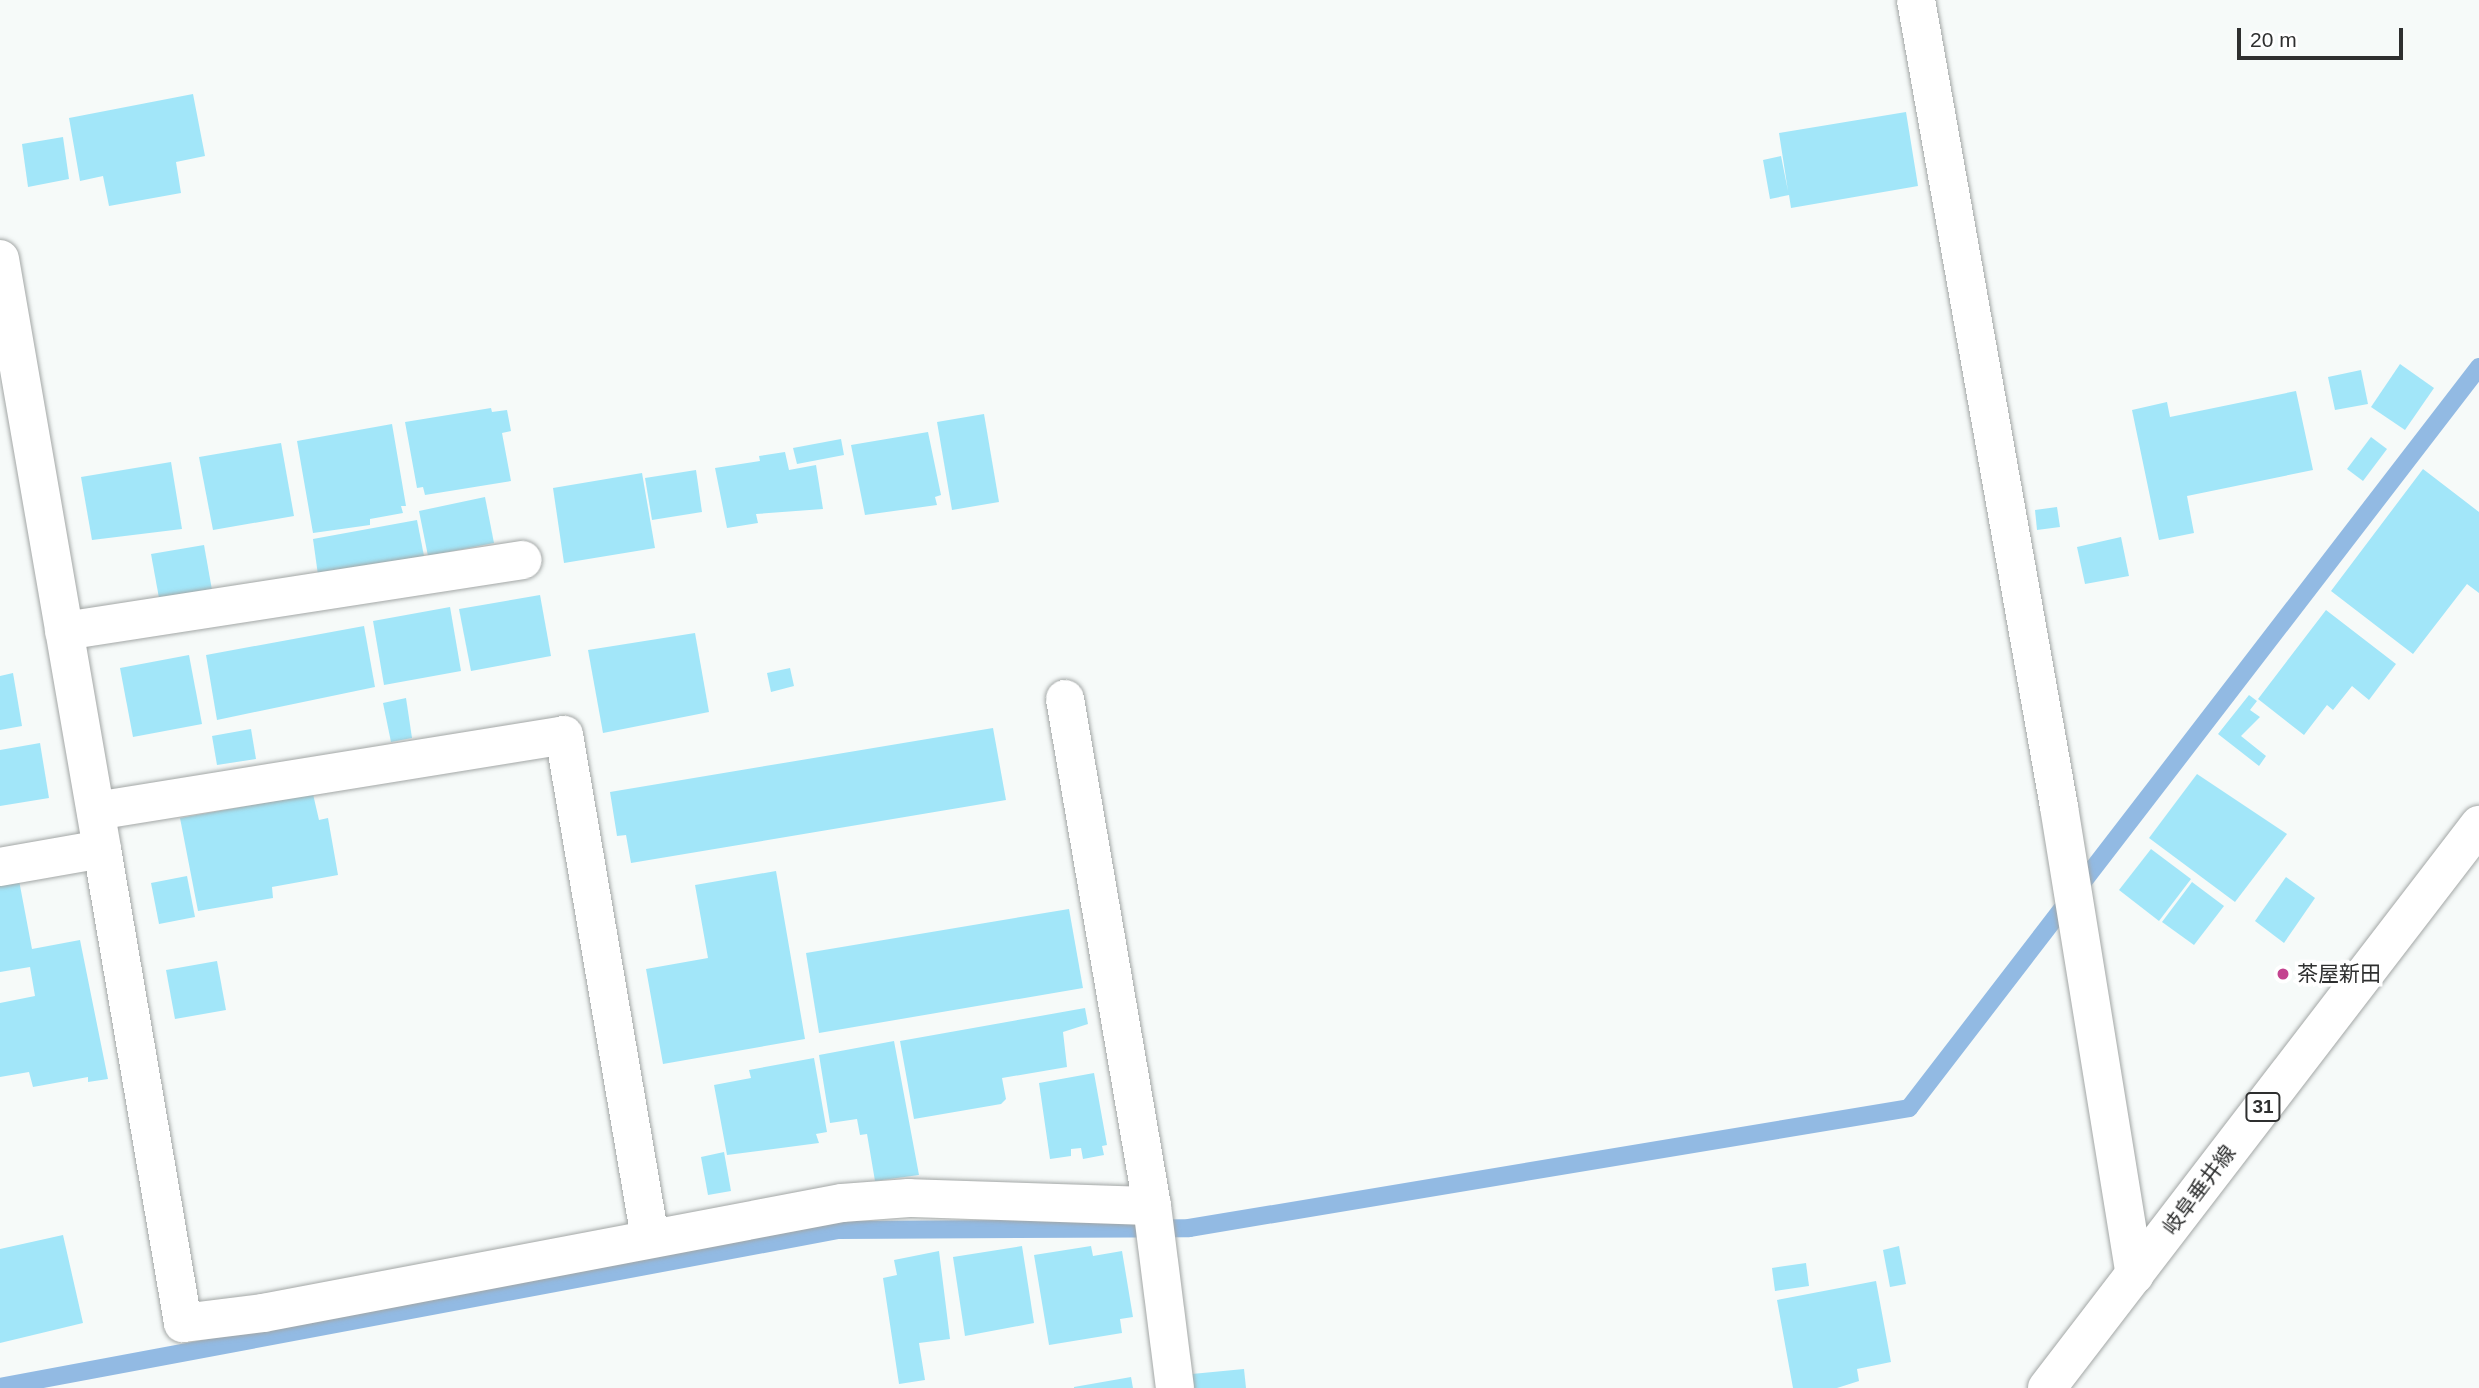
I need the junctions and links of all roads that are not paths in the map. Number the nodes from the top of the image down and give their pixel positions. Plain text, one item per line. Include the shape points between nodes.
1 (1916, 0) edge
2 (0, 259) edge
3 (523, 560) dead end
4 (64, 631) junction
5 (1065, 699) dead end
6 (96, 811) junction
7 (2479, 825) edge
8 (102, 849) junction
9 (0, 867) edge
10 (1152, 1206) junction
11 (650, 1238) junction
12 (2135, 1275) junction
13 (1175, 1388) edge
14 (2047, 1388) edge

1 - 12 street via 2059,807
2 - 4 street
3 - 4 street
4 - 6 street
5 - 10 street
6 - 8 street
6 - 11 street via 564,735
7 - 12 street, 岐阜垂井線 / 31
8 - 9 street
8 - 11 street via 183,1323 263,1313
10 - 11 street via 909,1198 842,1203
10 - 13 street
12 - 14 street, 岐阜垂井線 / 31

